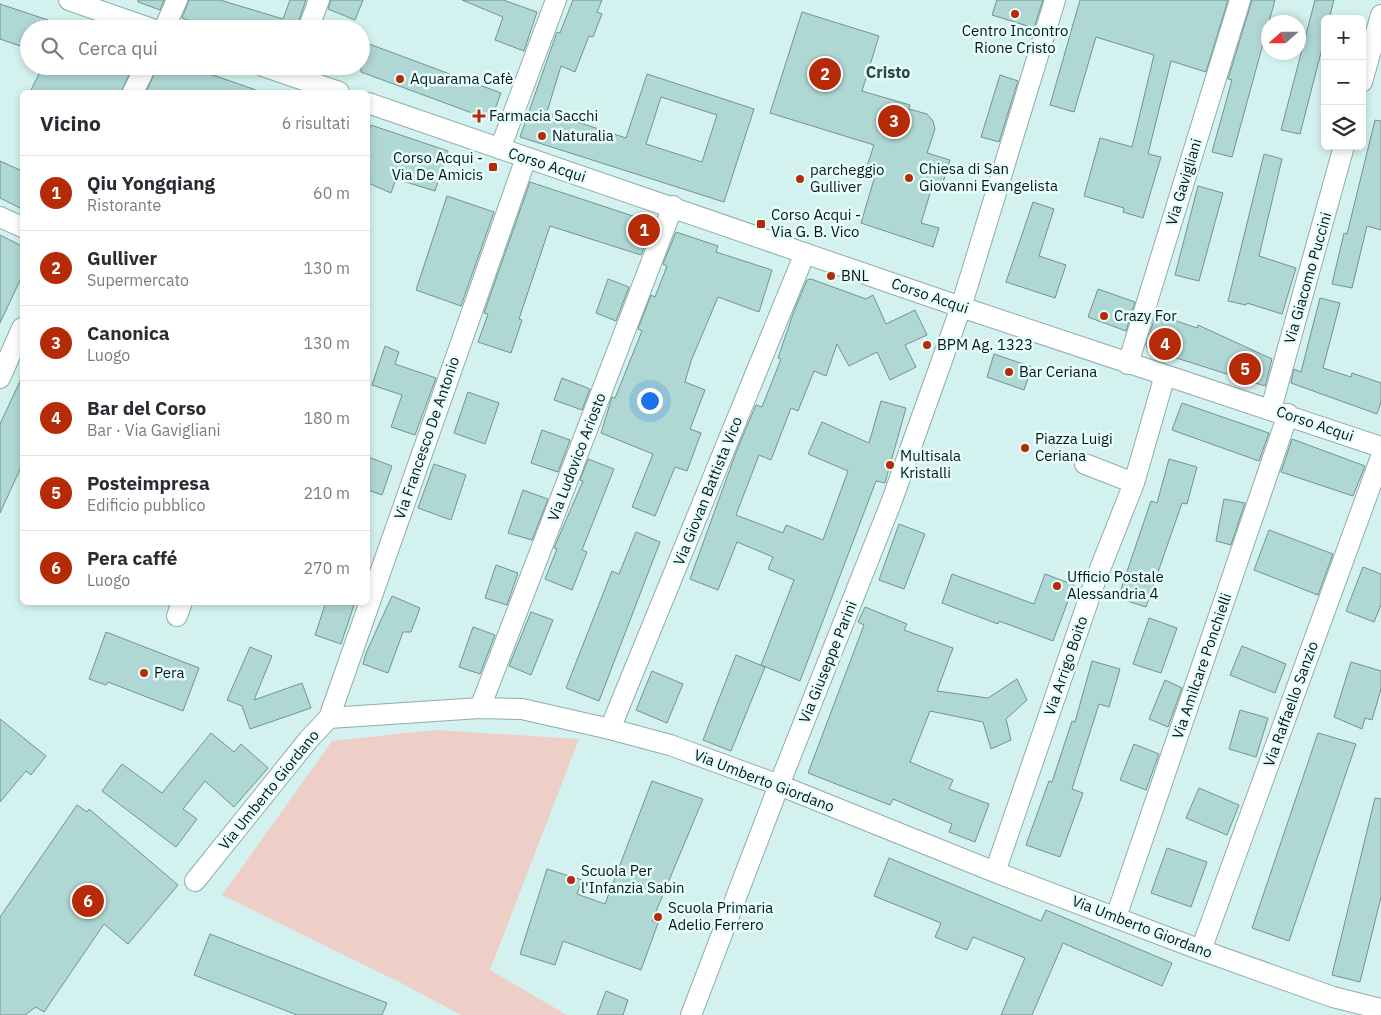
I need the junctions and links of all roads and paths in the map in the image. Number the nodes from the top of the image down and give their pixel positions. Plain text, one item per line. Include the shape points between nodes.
1 (69, 0) edge
2 (177, 0) edge
3 (319, 0) edge
4 (556, 0) edge
5 (1055, 0) edge
6 (1240, 0) edge
7 (1381, 15) edge
8 (126, 20) edge
9 (168, 20) edge
10 (311, 20) edge
11 (1366, 68) edge
12 (142, 75) edge
13 (300, 75) edge
14 (134, 90) edge
15 (334, 90) edge
16 (370, 104) edge
17 (500, 149) junction
18 (1343, 150) edge
19 (526, 158) junction
20 (673, 206) junction
21 (0, 217) edge
22 (20, 226) edge
23 (805, 253) junction
24 (961, 307) junction
25 (20, 333) edge
26 (1128, 364) junction
27 (1166, 375) junction
28 (0, 378) edge
29 (1280, 412) junction
30 (1381, 447) edge
31 (1381, 457) edge
32 (1085, 464) dead end
33 (1134, 483) junction
34 (370, 601) edge
35 (369, 605) edge
36 (480, 708) junction
37 (329, 718) junction
38 (610, 728) junction
39 (779, 785) junction
40 (995, 872) junction
41 (195, 881) dead end
42 (1116, 917) junction
43 (1201, 950) junction
44 (1381, 1009) edge
45 (691, 1015) edge

1 - 8 street
2 - 9 street
3 - 10 street
4 - 17 street
5 - 24 street, Via Giuseppe Parini
6 - 26 street, Via Gavigliani
7 - 11 street
12 - 14 street
13 - 15 street
16 - 17 street, Corso Acqui
17 - 19 street, Corso Acqui
18 - 29 street, Via Giacomo Puccini
19 - 20 street, Corso Acqui
19 - 34 street, Via Francesco De Antonio
20 - 23 street, Corso Acqui
20 - 36 street, Via Ludovico Ariosto
21 - 22 street
23 - 24 street, Corso Acqui
23 - 38 street, Via Giovan Battista Vico
24 - 26 street, Corso Acqui
24 - 39 street, Via Giuseppe Parini via 892,503
25 - 28 street
26 - 27 street, Corso Acqui
27 - 29 street, Corso Acqui
27 - 33 street, Via Arrigo Boito
29 - 30 street, Corso Acqui
29 - 42 street, Via Amilcare Ponchielli
31 - 43 street, Via Raffaello Sanzio
32 - 33 street
33 - 40 street, Via Arrigo Boito via 1094,584
35 - 37 street, Via Francesco De Antonio
36 - 37 street, Via Umberto Giordano
36 - 38 street, Via Umberto Giordano via 522,709
37 - 41 street, Via Umberto Giordano
38 - 39 street, Via Umberto Giordano via 670,745
39 - 40 street, Via Umberto Giordano
39 - 45 street, Via Giuseppe Parini
40 - 42 street, Via Umberto Giordano
42 - 43 street, Via Umberto Giordano
43 - 44 street, Via Umberto Giordano via 1333,997

